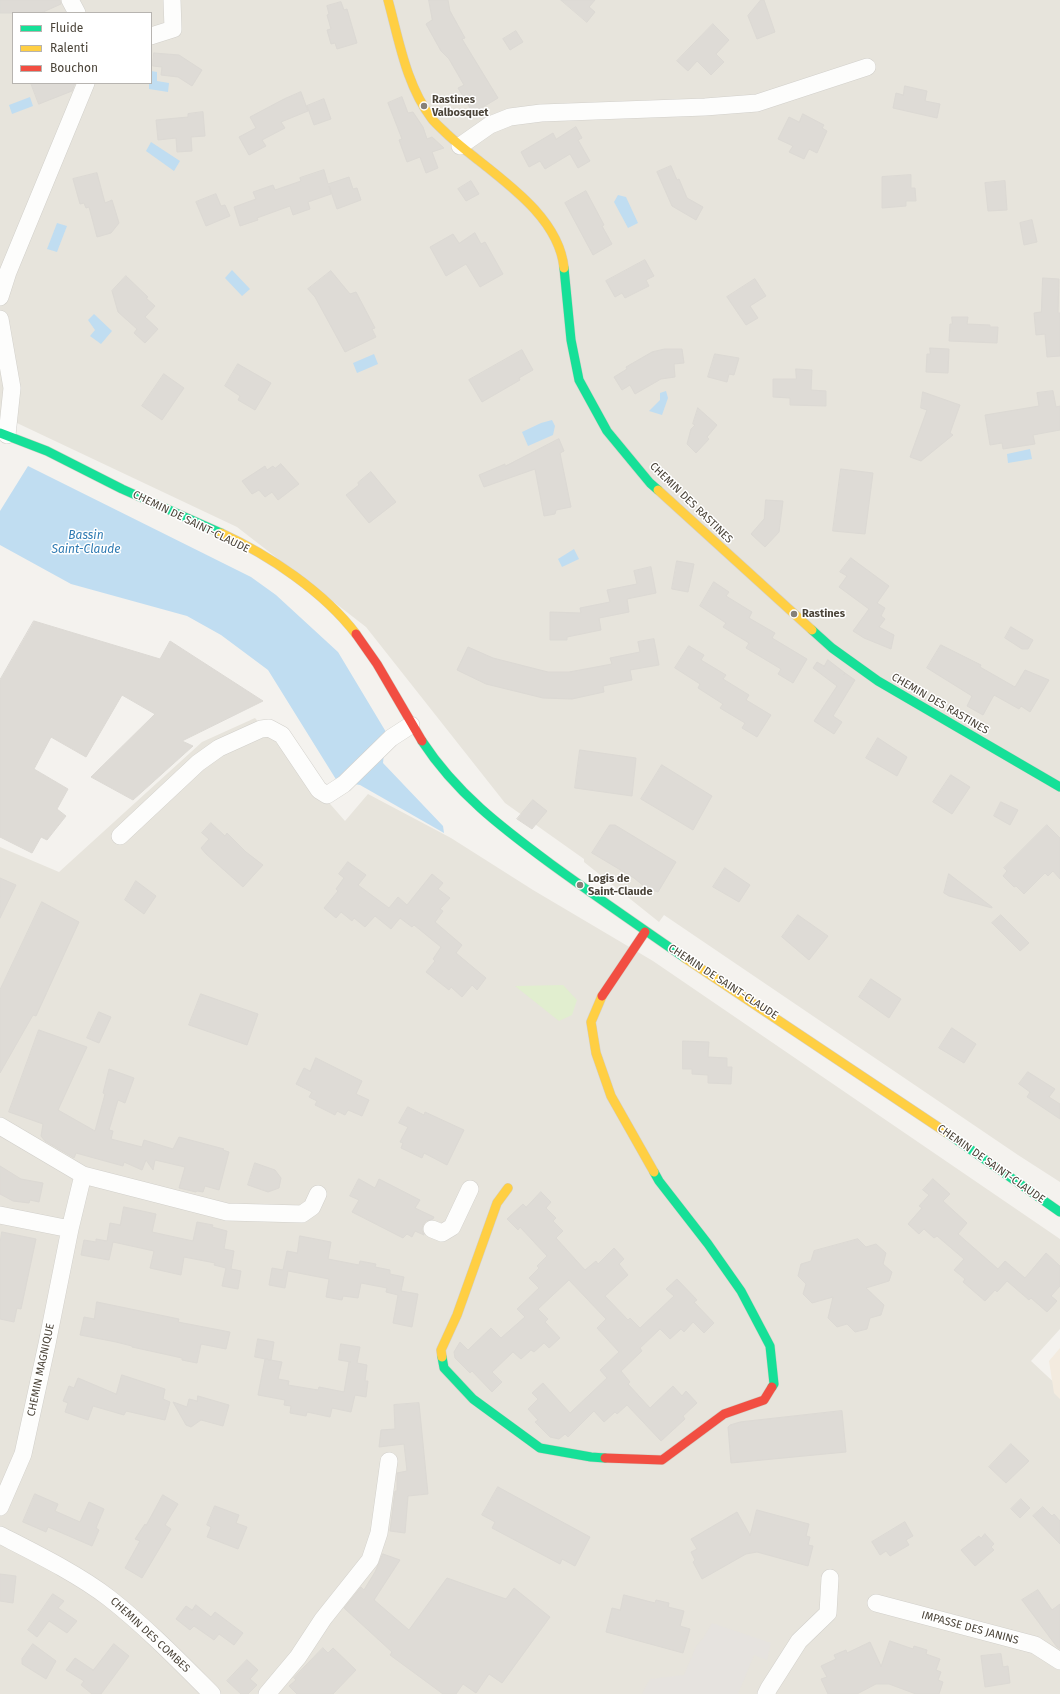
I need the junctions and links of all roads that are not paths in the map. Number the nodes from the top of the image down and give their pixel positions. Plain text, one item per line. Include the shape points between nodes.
1 (70, 0) edge
2 (172, 0) edge
3 (388, 0) edge
4 (76, 12) edge
5 (152, 36) edge
6 (867, 68) dead end
7 (86, 84) edge
8 (460, 146) junction
9 (0, 297) edge
10 (0, 319) edge
11 (4, 434) edge
12 (411, 725) junction
13 (1060, 787) edge
14 (120, 836) dead end
15 (645, 932) junction
16 (0, 1126) edge
17 (83, 1175) junction
18 (508, 1188) dead end
19 (470, 1189) dead end
20 (318, 1194) dead end
21 (1060, 1212) edge
22 (0, 1214) edge
23 (70, 1229) junction
24 (432, 1229) dead end
25 (389, 1460) dead end
26 (0, 1506) edge
27 (0, 1535) edge
28 (830, 1578) dead end
29 (876, 1603) dead end
30 (1060, 1660) edge
31 (212, 1694) edge
32 (267, 1694) edge
33 (766, 1694) edge

1 - 4 street
2 - 5 street via 173,29
3 - 8 street, CHEMIN DES RASTINES via 410,81 432,119
6 - 8 street via 757,103 541,112 510,117 490,125
7 - 9 street
8 - 13 street, CHEMIN DES RASTINES via 522,196 551,230 563,262 571,340 579,380 607,431 650,483 832,648 878,682
10 - 11 street via 12,388
11 - 12 street, CHEMIN DE SAINT-CLAUDE via 44,449 120,488 237,541 294,577 353,630 372,657
12 - 14 street via 391,738 344,784 327,795 319,790 282,736 269,728 261,729 219,748 198,763
12 - 15 street, CHEMIN DE SAINT-CLAUDE via 446,776 485,813
15 - 18 street via 604,991 591,1022 596,1053 611,1096 659,1181 736,1285 770,1346 774,1384 764,1400 724,1414 662,1460 591,1457 540,1448 473,1399 444,1368 441,1350 457,1315 497,1203
15 - 21 street, CHEMIN DE SAINT-CLAUDE via 858,1071
16 - 17 street
17 - 20 street via 227,1212 302,1214 312,1207
17 - 23 street, CHEMIN MAGNIQUE
19 - 24 street via 452,1227 442,1234
22 - 23 street
23 - 26 street, CHEMIN MAGNIQUE via 23,1454
25 - 32 street via 379,1533 370,1560 323,1619 298,1657
27 - 31 street, CHEMIN DES COMBES via 108,1597
28 - 33 street via 828,1612 799,1641
29 - 30 street, IMPASSE DES JANINS via 1035,1645

